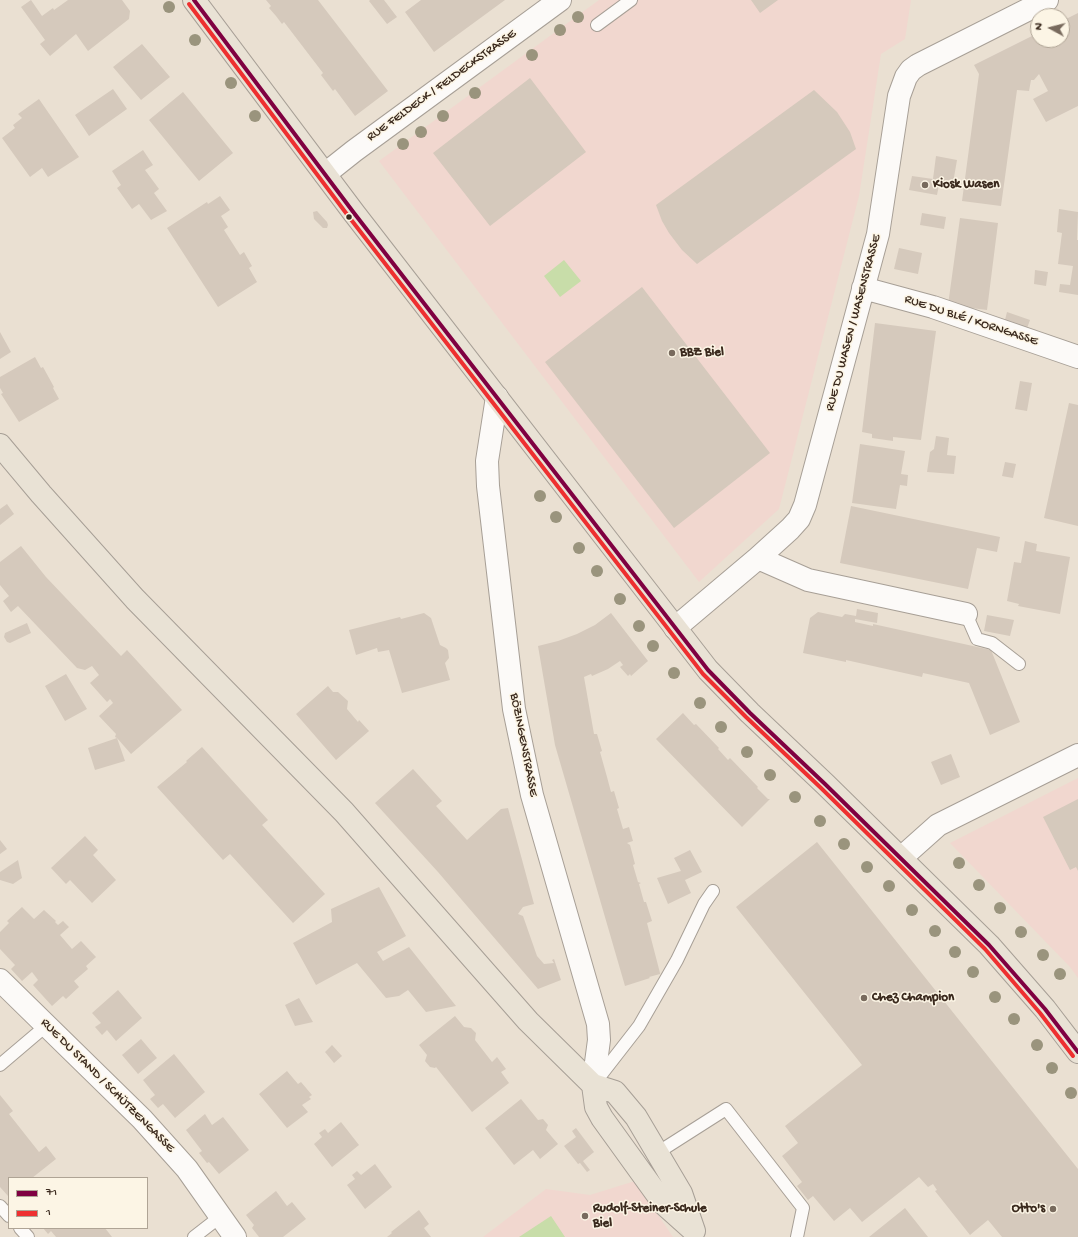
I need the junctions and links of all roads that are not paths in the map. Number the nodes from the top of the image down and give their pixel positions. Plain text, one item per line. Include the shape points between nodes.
1 (194, 0) edge
2 (560, 0) edge
3 (630, 0) edge
4 (1047, 0) edge
5 (597, 25) dead end
6 (325, 174) junction
7 (863, 288) junction
8 (1078, 357) edge
9 (497, 397) junction
10 (0, 445) edge
11 (758, 558) junction
12 (966, 614) joint
13 (675, 628) junction
14 (1019, 664) dead end
15 (1078, 755) edge
16 (901, 858) junction
17 (713, 891) dead end
18 (0, 980) edge
19 (47, 1025) junction
20 (1078, 1052) edge
21 (0, 1064) edge
22 (593, 1085) junction
23 (657, 1153) junction
24 (0, 1206) edge
25 (8, 1215) edge
26 (221, 1216) junction
27 (21, 1229) edge
28 (696, 1234) edge
29 (28, 1237) edge
30 (194, 1237) edge
31 (235, 1237) edge
32 (797, 1237) edge

1 - 6 main road
2 - 6 street, RUE FELDECK / FELDECKSTRASSE
3 - 5 lane
4 - 7 street, RUE DU WASEN / WASENSTRASSE via 911,70 906,77 899,96 878,234
6 - 9 main road
7 - 8 street, RUE DU BLÉ / KORNGASSE via 933,307
7 - 11 street, RUE DU WASEN / WASENSTRASSE via 805,505 799,519
9 - 13 main road
9 - 22 street, BÖZINGENSTRASSE via 487,461 488,480 514,709 532,795 598,1024 599,1040
10 - 22 main road via 134,599 344,812 528,1021
11 - 12 street via 808,580
11 - 13 street, RUE DU WASEN / WASENSTRASSE
12 - 14 lane via 977,639 992,643
13 - 16 main road via 718,681
15 - 16 street via 938,825
16 - 20 main road via 989,945 1045,1009
17 - 22 lane via 639,1026
18 - 19 street, RUE DU STAND / SCHÜTZENGASSE
19 - 21 lane
19 - 26 street, RUE DU STAND / SCHÜTZENGASSE via 142,1119 187,1169
22 - 23 main road via 615,1092 636,1117
22 - 28 main road via 596,1107 602,1118 664,1204
23 - 28 main road via 681,1193
23 - 32 lane via 726,1109 804,1208
24 - 25 lane
26 - 30 lane
26 - 31 street, RUE DU STAND / SCHÜTZENGASSE
27 - 29 lane

